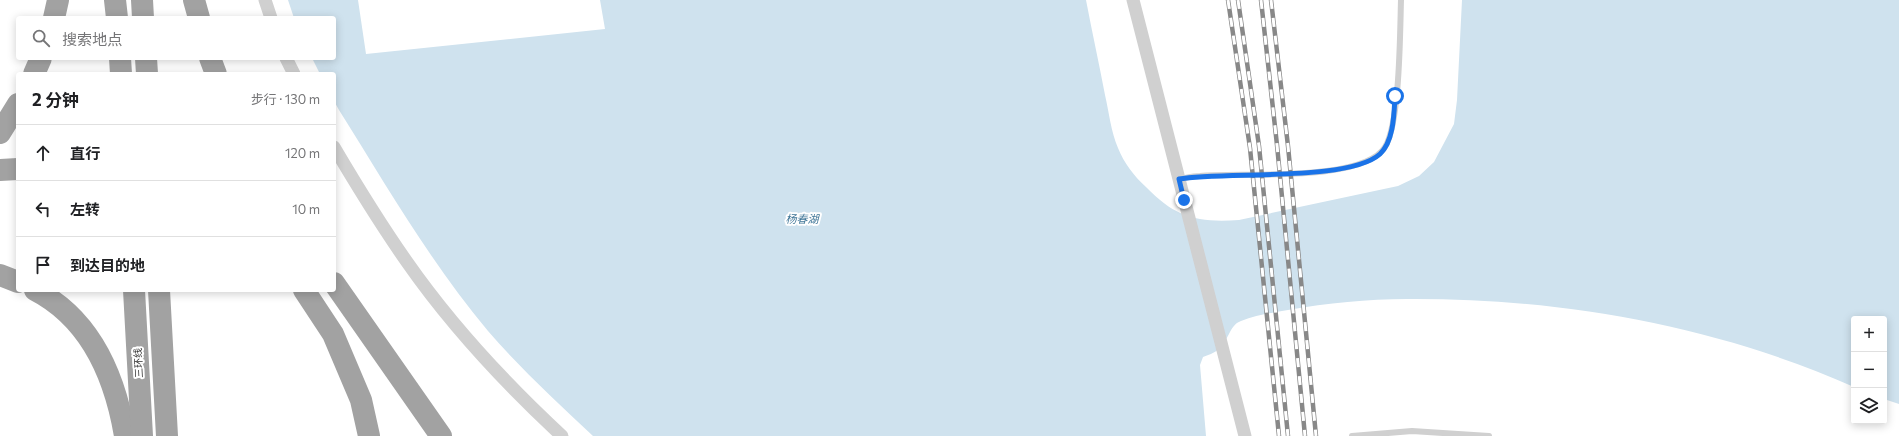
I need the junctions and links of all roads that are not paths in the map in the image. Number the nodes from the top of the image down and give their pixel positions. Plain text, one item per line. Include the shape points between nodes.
1 (58, 0) edge
2 (115, 0) edge
3 (142, 0) edge
4 (194, 0) edge
5 (264, 0) edge
6 (1133, 0) edge
7 (1402, 0) edge
8 (54, 16) edge
9 (116, 16) edge
10 (143, 16) edge
11 (198, 16) edge
12 (270, 16) edge
13 (40, 60) edge
14 (120, 60) edge
15 (146, 60) edge
16 (211, 60) edge
17 (287, 60) edge
18 (35, 72) edge
19 (121, 72) edge
20 (147, 72) edge
21 (215, 72) edge
22 (293, 72) edge
23 (16, 107) edge
24 (0, 133) edge
25 (336, 150) edge
26 (16, 169) edge
27 (0, 170) edge
28 (1180, 182) junction
29 (0, 275) edge
30 (16, 281) edge
31 (336, 286) edge
32 (38, 292) edge
33 (134, 292) edge
34 (159, 292) edge
35 (305, 292) edge
36 (384, 353) junction
37 (125, 436) edge
38 (142, 436) edge
39 (167, 436) edge
40 (369, 436) edge
41 (442, 436) edge
42 (459, 436) edge
43 (562, 436) edge
44 (1245, 436) edge
45 (1352, 436) edge
46 (1489, 436) edge

1 - 8 highway
2 - 9 highway
3 - 10 highway
4 - 11 highway
5 - 12 street
6 - 28 street
7 - 28 lane via 1394,106 1390,134 1380,154 1362,163 1318,172 1199,176
13 - 18 highway
14 - 19 highway
15 - 20 highway
16 - 21 highway
17 - 22 street
23 - 24 highway
25 - 43 street via 408,264 462,332
26 - 27 highway
28 - 44 street
29 - 30 highway
31 - 36 highway
32 - 37 highway via 70,314 93,343 110,378
33 - 38 highway, 三环线
34 - 39 highway
35 - 40 highway via 333,334 361,400
36 - 41 highway
36 - 42 highway
45 - 46 lane via 1412,431

